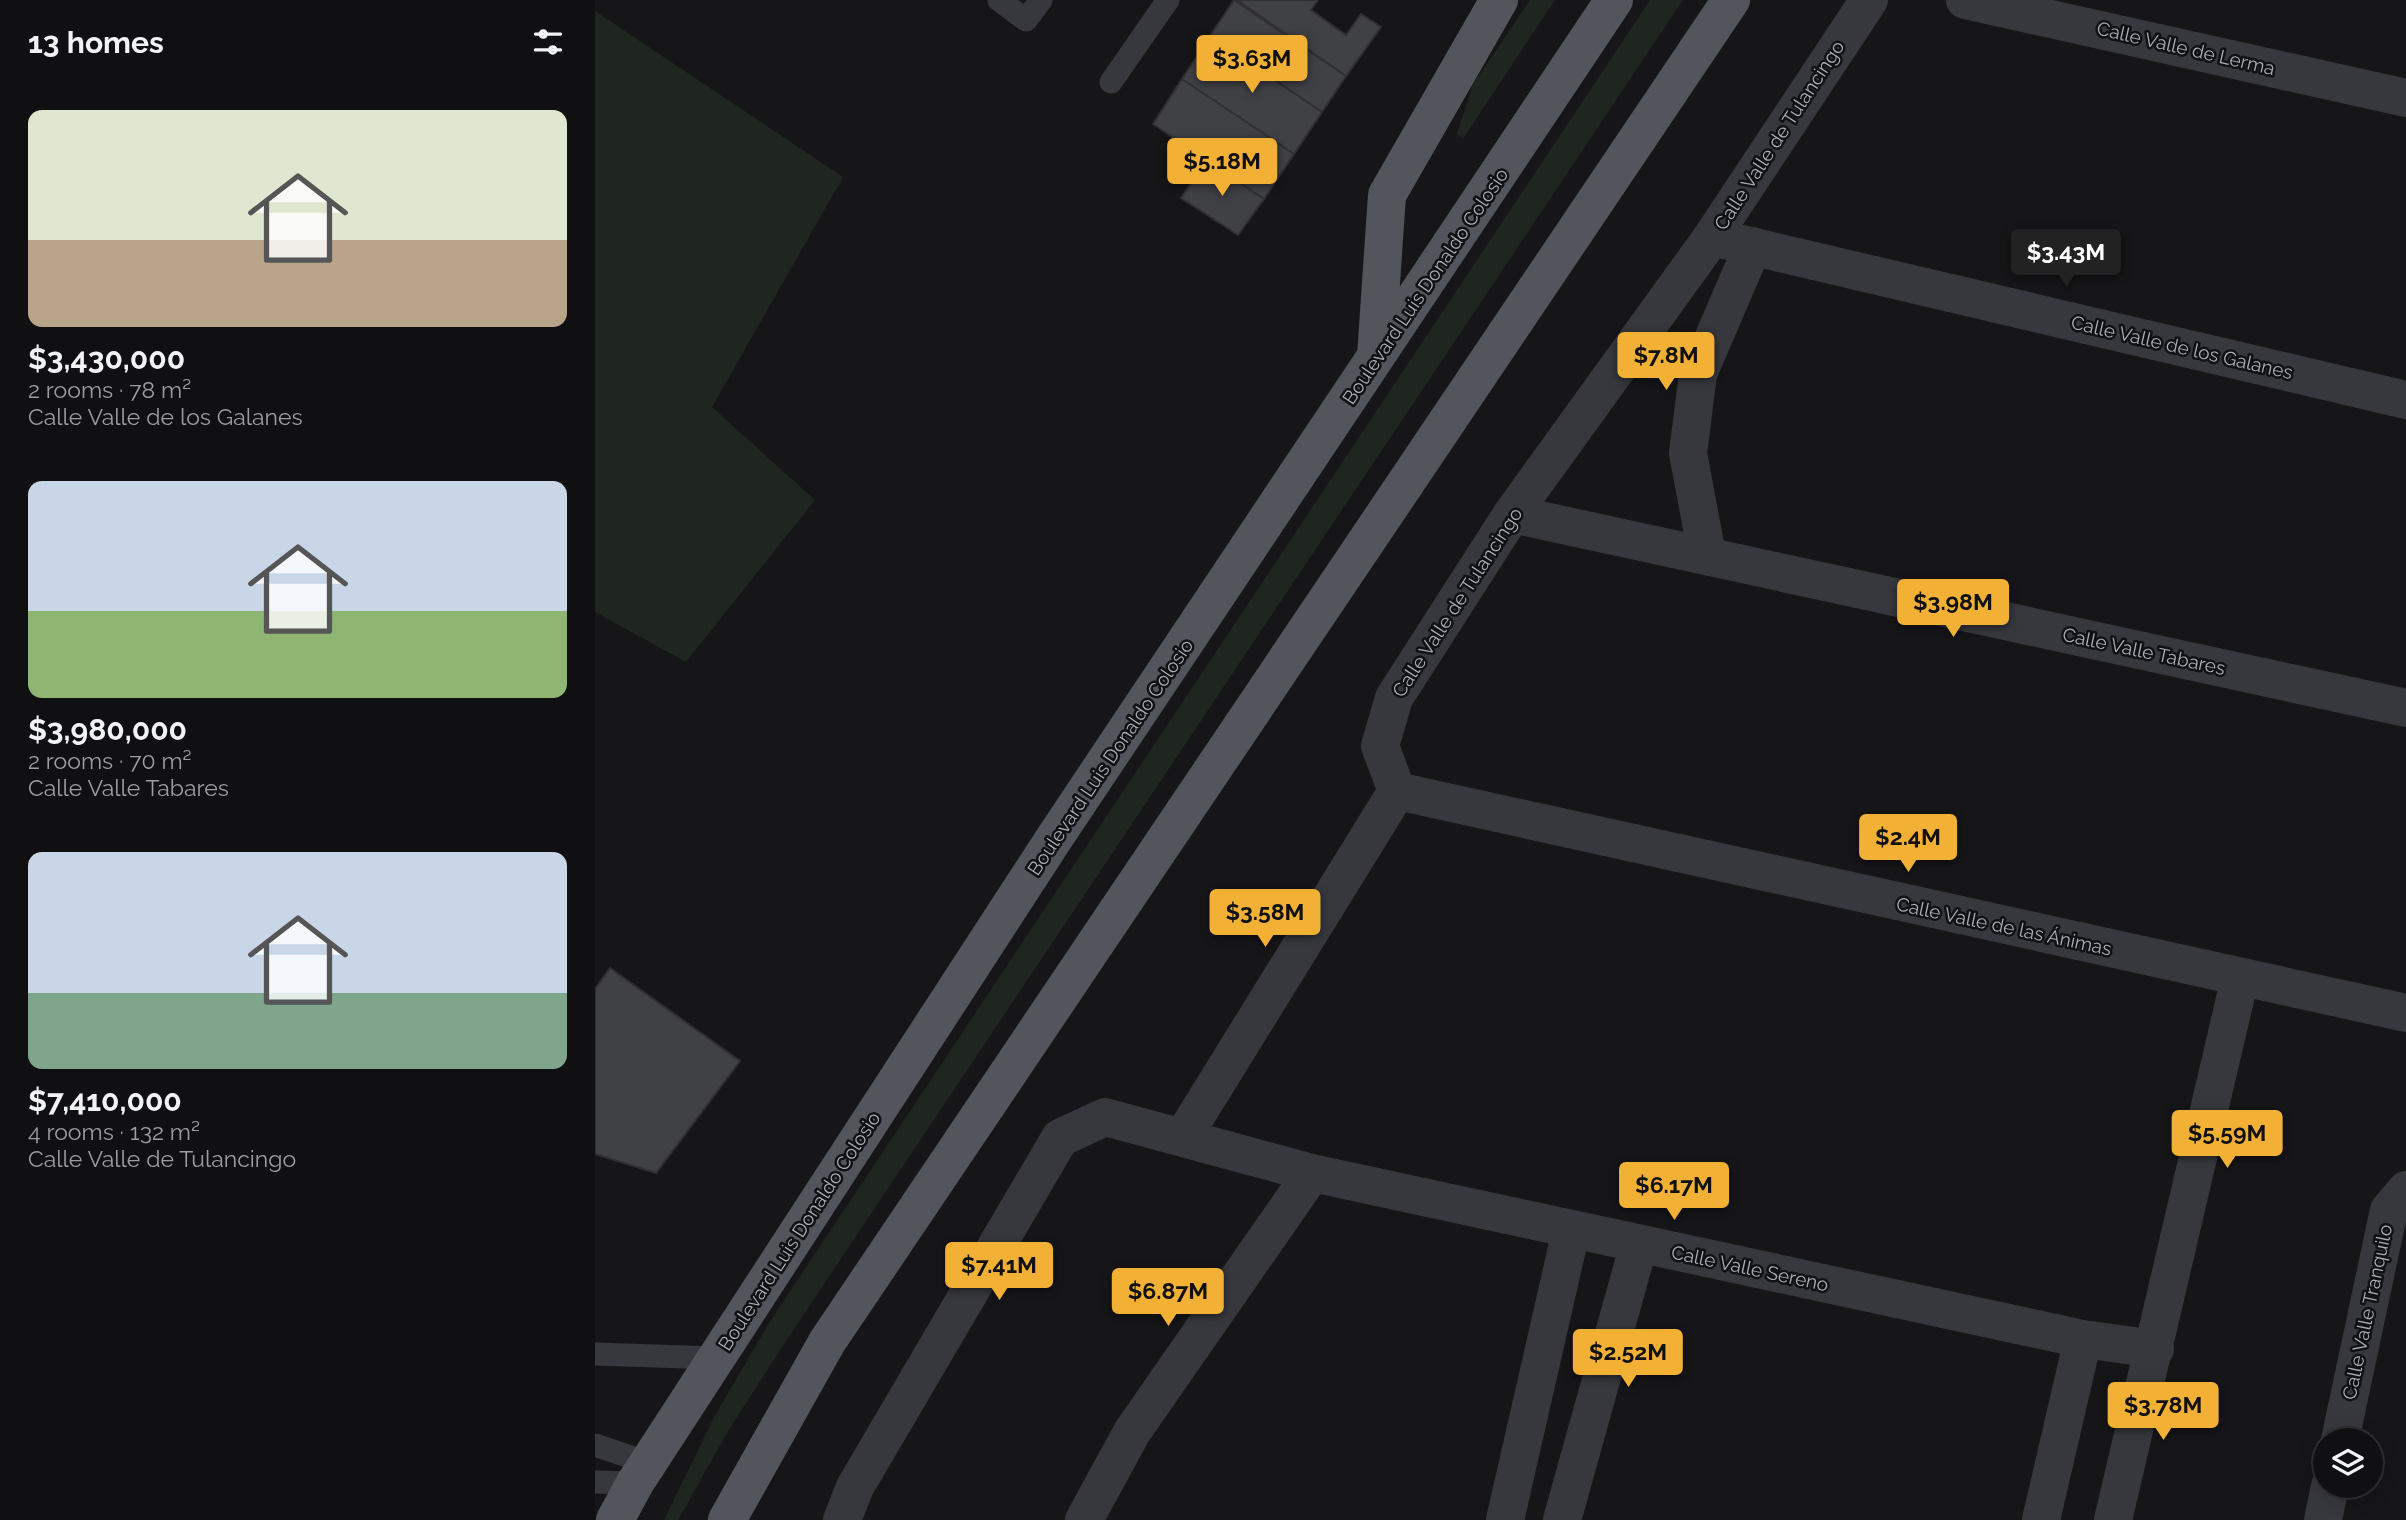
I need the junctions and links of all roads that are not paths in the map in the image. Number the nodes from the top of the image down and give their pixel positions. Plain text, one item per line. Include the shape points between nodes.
1 (999, 0) edge
2 (1041, 0) edge
3 (1168, 0) edge
4 (1499, 0) edge
5 (1614, 0) edge
6 (1731, 0) edge
7 (1869, 0) edge
8 (1965, 0) edge
9 (2039, 8) edge
10 (1111, 82) dead end
11 (2406, 98) edge
12 (1712, 237) junction
13 (1753, 246) junction
14 (1376, 359) junction
15 (2406, 400) edge
16 (1512, 514) junction
17 (1707, 555) junction
18 (2406, 708) edge
19 (1398, 791) junction
20 (2240, 978) junction
21 (2406, 1013) edge
22 (1183, 1137) junction
23 (1312, 1173) junction
24 (2406, 1189) edge
25 (1571, 1231) junction
26 (1639, 1244) junction
27 (2083, 1339) junction
28 (2155, 1349) junction
29 (595, 1354) edge
30 (716, 1358) junction
31 (2343, 1428) edge
32 (595, 1445) edge
33 (641, 1473) junction
34 (595, 1482) edge
35 (2328, 1498) edge
36 (733, 1514) edge
37 (615, 1520) edge
38 (842, 1520) edge
39 (1084, 1520) edge
40 (1506, 1520) edge
41 (1562, 1520) edge
42 (2041, 1520) edge
43 (2113, 1520) edge
44 (2323, 1520) edge

1 - 2 lane via 1026,20
3 - 10 lane
4 - 14 main road via 1387,195
5 - 14 main road, Boulevard Luis Donaldo Colosio
6 - 36 main road via 827,1342
7 - 12 street, Calle Valle de Tulancingo
8 - 9 street, Calle Valle de Lerma
9 - 11 street, Calle Valle de Lerma
12 - 13 street, Calle Valle de los Galanes
12 - 16 street, Calle Valle de Tulancingo
13 - 15 street, Calle Valle de los Galanes
13 - 17 street via 1698,374 1688,453
14 - 30 main road, Boulevard Luis Donaldo Colosio via 1055,837
16 - 17 street, Calle Valle Tabares
16 - 19 street, Calle Valle de Tulancingo via 1394,698 1380,746
17 - 18 street, Calle Valle Tabares
19 - 20 street, Calle Valle de las Ánimas
19 - 22 street
20 - 21 street, Calle Valle de las Ánimas
20 - 28 street
22 - 23 street, Calle Valle Sereno
22 - 38 street via 1105,1117 1060,1138 855,1488
23 - 25 street, Calle Valle Sereno
23 - 39 street via 1132,1432
24 - 31 street, Calle Valle Tranquilo via 2389,1210
25 - 26 street, Calle Valle Sereno
25 - 40 street
26 - 27 street, Calle Valle Sereno
26 - 41 street
27 - 28 street, Calle Valle Sereno
27 - 42 street
28 - 43 street
29 - 30 lane
30 - 33 main road, Boulevard Luis Donaldo Colosio
32 - 33 lane
33 - 34 lane
33 - 37 main road, Boulevard Luis Donaldo Colosio
35 - 44 street

